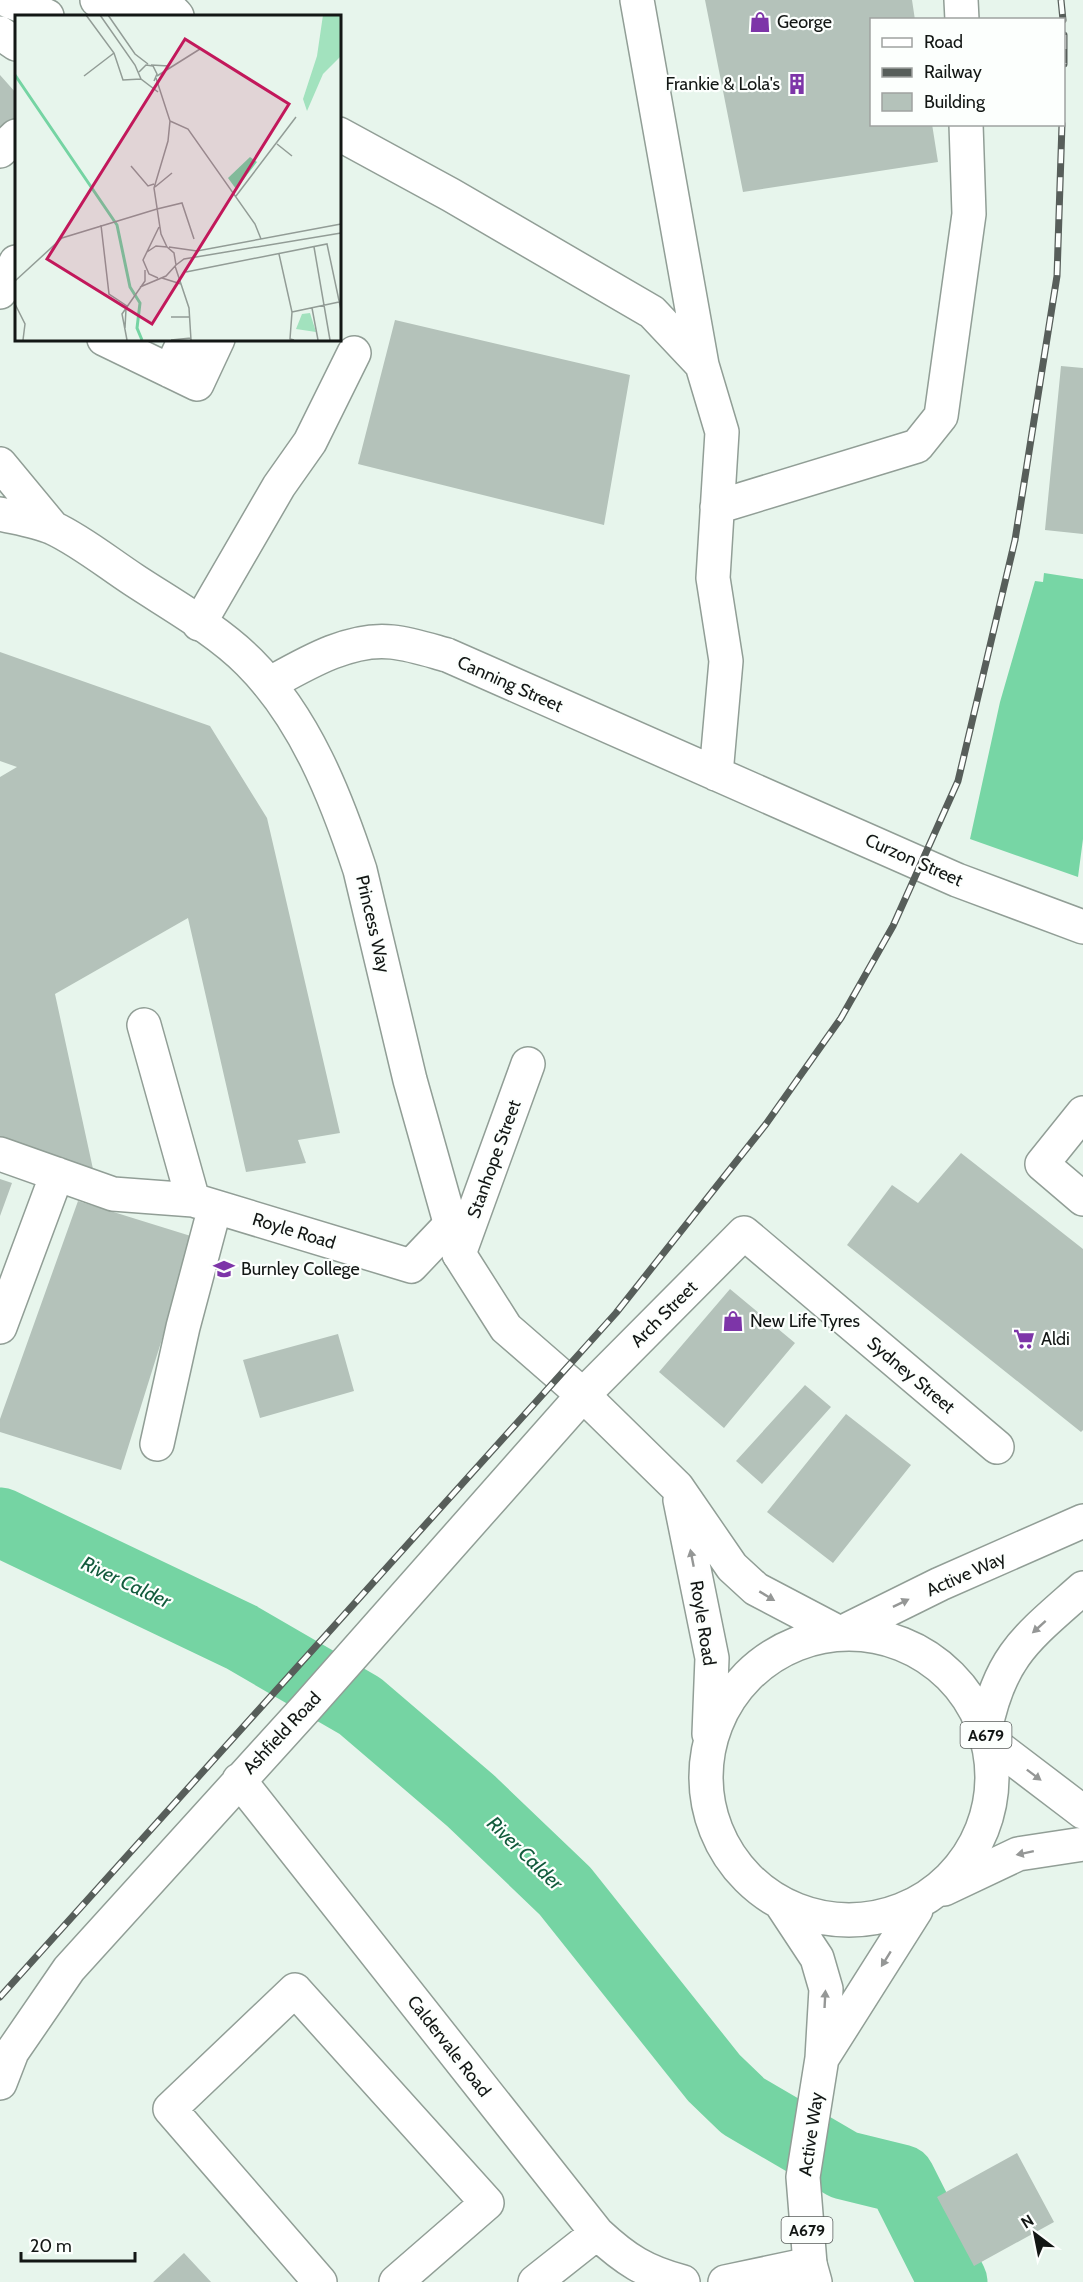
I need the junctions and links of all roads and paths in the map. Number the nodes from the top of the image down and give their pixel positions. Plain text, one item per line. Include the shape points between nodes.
1 (6, 0) edge
2 (97, 0) edge
3 (637, 0) edge
4 (961, 0) edge
5 (166, 7) edge
6 (44, 15) edge
7 (126, 15) edge
8 (129, 15) edge
9 (962, 18) edge
10 (0, 33) edge
11 (15, 43) edge
12 (966, 126) edge
13 (340, 135) edge
14 (15, 137) edge
15 (0, 151) edge
16 (107, 340) edge
17 (185, 340) edge
18 (218, 340) edge
19 (145, 348) edge
20 (354, 353) dead end
21 (702, 365) junction
22 (170, 371) junction
23 (0, 464) edge
24 (717, 507) junction
25 (0, 514) edge
26 (53, 528) junction
27 (199, 624) junction
28 (269, 684) junction
29 (716, 774) junction
30 (747, 786) joint
31 (1083, 927) edge
32 (144, 1025) dead end
33 (528, 1064) dead end
34 (1083, 1113) edge
35 (0, 1154) edge
36 (57, 1174) junction
37 (1083, 1199) edge
38 (204, 1204) junction
39 (744, 1233) joint
40 (455, 1239) junction
41 (0, 1328) edge
42 (583, 1395) junction
43 (157, 1444) dead end
44 (997, 1447) dead end
45 (677, 1487) junction
46 (1083, 1521) edge
47 (1083, 1588) edge
48 (842, 1630) junction
49 (986, 1735) junction
50 (708, 1761) junction
51 (239, 1780) junction
52 (1083, 1812) edge
53 (1083, 1844) edge
54 (944, 1889) junction
55 (782, 1905) junction
56 (916, 1910) junction
57 (822, 2058) junction
58 (0, 2083) edge
59 (597, 2233) junction
60 (812, 2273) edge
61 (320, 2282) edge
62 (396, 2282) edge
63 (535, 2282) edge
64 (684, 2282) edge
65 (725, 2282) edge

1 - 6 street
2 - 7 street
3 - 21 street
4 - 9 street
5 - 8 street via 142,6
10 - 11 street
12 - 24 street via 969,214 941,416 917,446
13 - 21 street via 652,312
14 - 15 street
16 - 19 street
17 - 22 street
18 - 22 street via 196,384
19 - 22 street
20 - 27 street via 310,441 279,486
21 - 24 street via 722,432
23 - 26 street, Princess Way
24 - 29 street via 713,578 726,661
25 - 26 street, Princess Way
26 - 27 street, Princess Way
27 - 28 street, Princess Way via 248,661
28 - 29 street, Canning Street via 333,652 366,643 415,646 447,655
28 - 40 street, Princess Way via 301,732 349,837
29 - 30 street, Canning Street
30 - 31 street, Curzon Street via 957,880
32 - 38 street
33 - 40 street, Stanhope Street
34 - 37 street via 1042,1164
35 - 36 street
36 - 38 street via 113,1194
36 - 41 street
38 - 40 street, Royle Road via 411,1266
38 - 43 street via 183,1327
39 - 42 street, Arch Street
39 - 44 street, Sydney Street
40 - 42 street, Princess Way via 506,1328
42 - 45 street
42 - 51 street, Ashfield Road
45 -> 48 street via 732,1567 756,1589
50 -> 45 street, Royle Road via 712,1658
48 -> 46 street, Active Way / A679
47 -> 49 street, A679 via 1022,1643 992,1696
48 - 49 street, A679 via 885,1634 939,1664 960,1687
48 - 50 street, A679 via 779,1652 747,1677 721,1716
49 -> 52 street
49 - 54 street, A679 via 989,1769 979,1826 966,1858
50 - 55 street, A679 via 710,1804 723,1844 748,1879
51 - 58 street, Ashfield Road via 69,1969 12,2052
51 - 59 street, Caldervale Road
53 -> 54 street via 1018,1854
54 - 56 street, A679
55 - 56 street, A679 via 825,1922 872,1923
57 -> 55 street, Active Way / A679 via 826,1989 817,1958
56 -> 57 street, Active Way / A679
57 - 60 street, Active Way / A679 via 803,2177
59 - 63 street
59 - 64 street, Caldervale Road via 623,2257 652,2274
60 - 65 street
61 - 62 street via 170,2109 295,1990 487,2203

